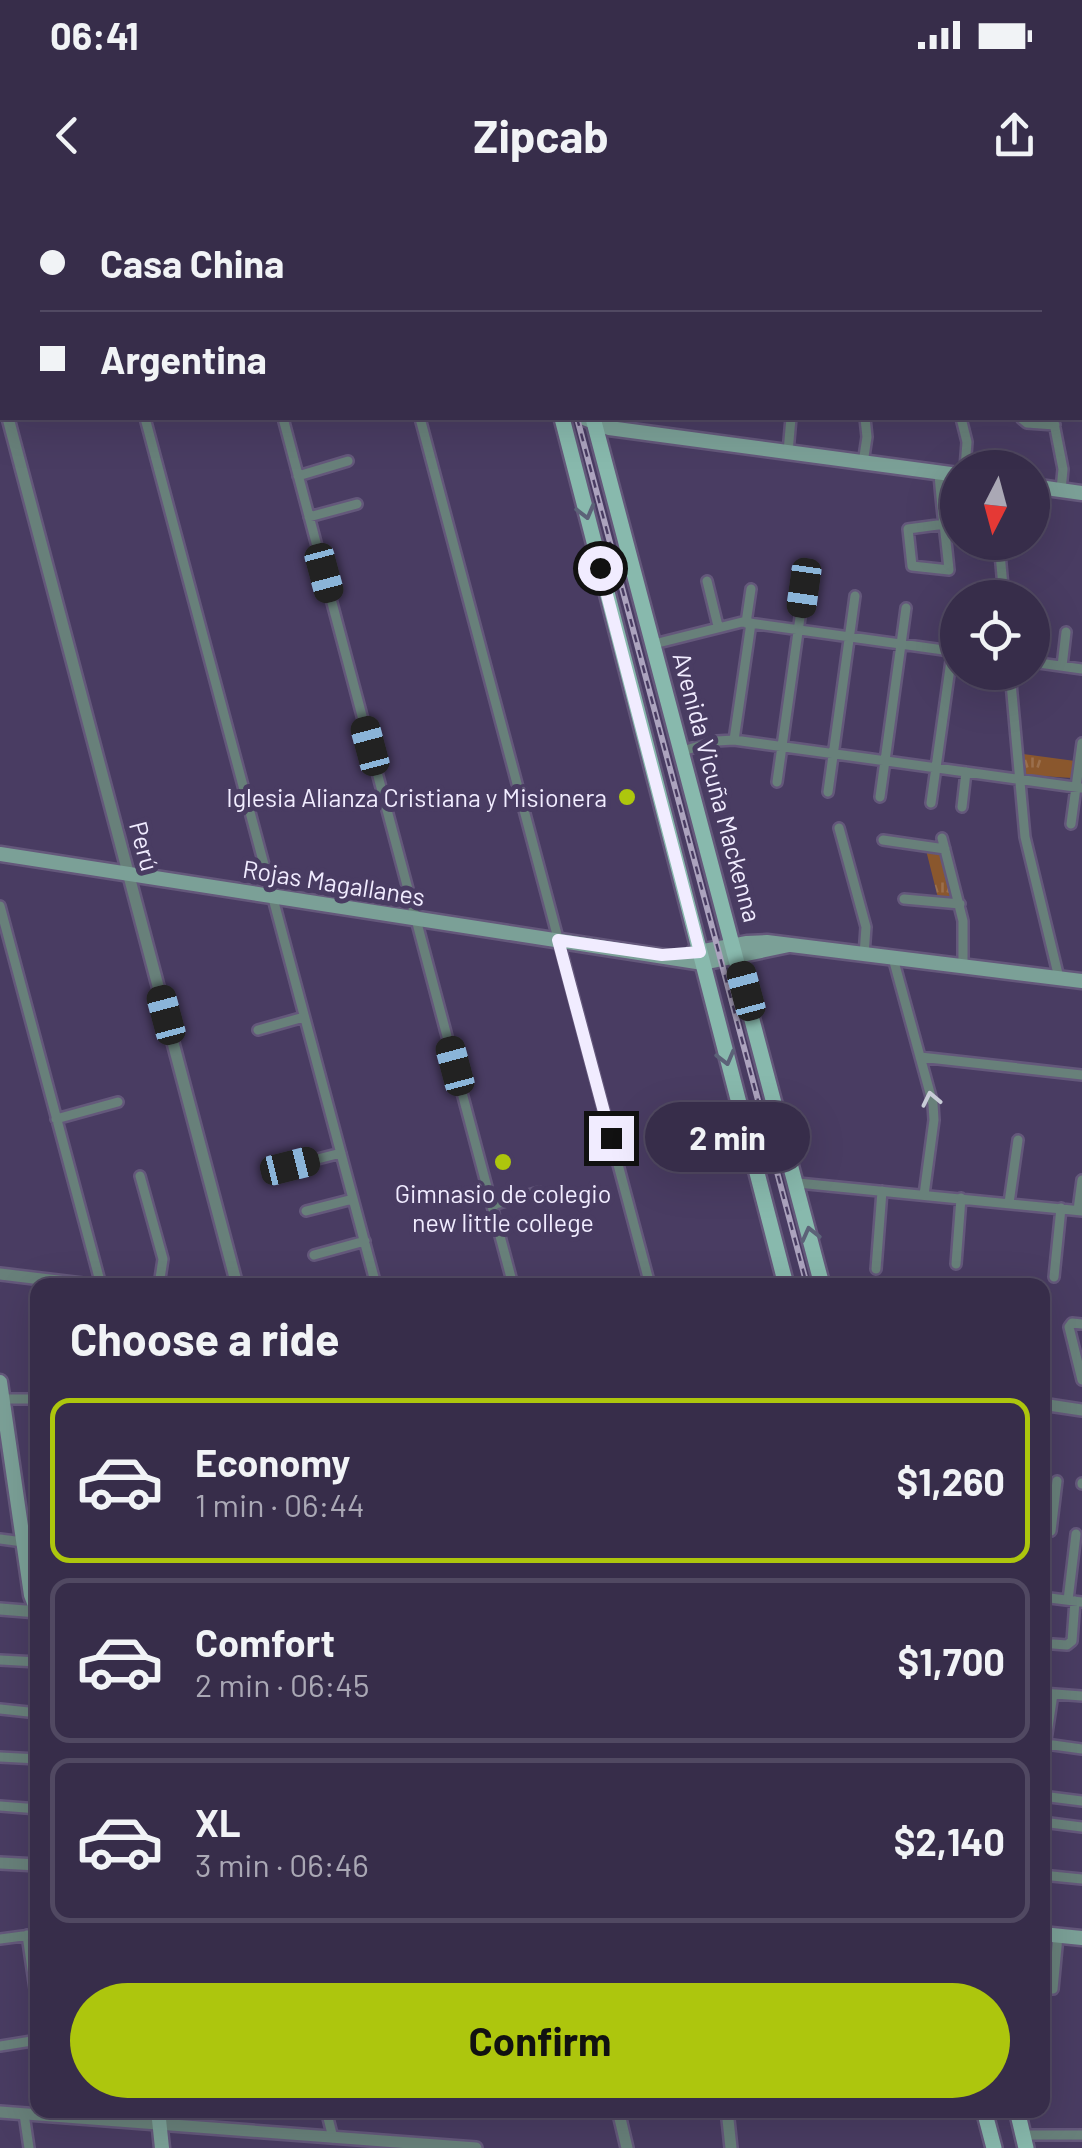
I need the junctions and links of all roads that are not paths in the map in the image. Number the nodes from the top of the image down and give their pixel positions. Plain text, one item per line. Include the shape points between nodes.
1 (9, 420) edge
2 (146, 420) edge
3 (284, 420) edge
4 (421, 420) edge
5 (563, 420) edge
6 (590, 420) edge
7 (596, 420) edge
8 (792, 420) edge
9 (865, 420) edge
10 (962, 420) edge
11 (1023, 420) edge
12 (1054, 421) edge
13 (967, 450) edge
14 (788, 452) junction
15 (348, 462) dead end
16 (863, 463) junction
17 (939, 473) joint
18 (298, 476) junction
19 (940, 482) edge
20 (1050, 488) edge
21 (1061, 490) junction
22 (1082, 493) edge
23 (357, 504) dead end
24 (309, 517) junction
25 (945, 524) joint
26 (707, 581) dead end
27 (751, 588) dead end
28 (804, 588) dead end
29 (856, 596) dead end
30 (906, 608) dead end
31 (749, 623) junction
32 (718, 626) junction
33 (798, 630) junction
34 (1066, 632) dead end
35 (850, 637) junction
36 (654, 644) junction
37 (901, 644) junction
38 (940, 649) edge
39 (1050, 664) edge
40 (1062, 666) junction
41 (1082, 669) edge
42 (949, 690) edge
43 (1011, 690) edge
44 (734, 740) junction
45 (1082, 743) edge
46 (782, 747) junction
47 (682, 752) junction
48 (833, 754) junction
49 (885, 761) junction
50 (936, 768) junction
51 (966, 772) junction
52 (1018, 779) junction
53 (777, 782) dead end
54 (1079, 788) edge
55 (828, 792) dead end
56 (880, 797) dead end
57 (931, 803) dead end
58 (962, 807) dead end
59 (1071, 824) dead end
60 (838, 828) dead end
61 (883, 840) dead end
62 (0, 854) edge
63 (129, 874) junction
64 (272, 895) junction
65 (904, 899) dead end
66 (960, 904) junction
67 (0, 906) edge
68 (416, 917) junction
69 (558, 940) junction
70 (736, 950) junction
71 (864, 955) junction
72 (702, 958) junction
73 (893, 958) junction
74 (963, 967) junction
75 (1059, 978) junction
76 (1082, 981) edge
77 (304, 1016) junction
78 (258, 1030) dead end
79 (920, 1057) junction
80 (1082, 1074) edge
81 (118, 1102) dead end
82 (56, 1118) junction
83 (1018, 1140) dead end
84 (341, 1153) junction
85 (290, 1166) dead end
86 (140, 1176) dead end
87 (1082, 1180) edge
88 (798, 1184) junction
89 (882, 1191) junction
90 (539, 1192) dead end
91 (924, 1195) junction
92 (961, 1198) junction
93 (353, 1199) junction
94 (1010, 1203) junction
95 (492, 1205) junction
96 (1061, 1208) junction
97 (306, 1211) dead end
98 (1080, 1211) edge
99 (364, 1241) junction
100 (314, 1255) dead end
101 (956, 1264) dead end
102 (876, 1270) dead end
103 (0, 1274) edge
104 (1054, 1277) dead end
105 (33, 1278) edge
106 (99, 1278) edge
107 (160, 1278) edge
108 (236, 1278) edge
109 (374, 1278) edge
110 (511, 1278) edge
111 (648, 1278) edge
112 (784, 1278) edge
113 (820, 1278) edge
114 (1076, 1324) edge
115 (1082, 1380) edge
116 (0, 1382) edge
117 (30, 1398) edge
118 (3, 1399) junction
119 (1050, 1405) edge
120 (1082, 1410) edge
121 (1058, 1481) dead end
122 (1050, 1531) edge
123 (1076, 1534) dead end
124 (0, 1540) edge
125 (23, 1542) junction
126 (30, 1587) edge
127 (1050, 1598) edge
128 (1075, 1601) edge
129 (0, 1609) edge
130 (30, 1611) edge
131 (1077, 1642) edge
132 (1053, 1644) dead end
133 (0, 1660) edge
134 (30, 1662) edge
135 (1050, 1694) edge
136 (1082, 1696) edge
137 (0, 1710) edge
138 (30, 1712) edge
139 (1050, 1745) edge
140 (1082, 1749) edge
141 (0, 1757) edge
142 (30, 1759) edge
143 (1050, 1797) edge
144 (1082, 1802) edge
145 (0, 1806) edge
146 (30, 1808) edge
147 (1050, 1824) edge
148 (1082, 1827) edge
149 (0, 1863) edge
150 (30, 1865) edge
151 (1050, 1875) edge
152 (1082, 1878) edge
153 (30, 1935) edge
154 (1050, 1935) edge
155 (1082, 1938) edge
156 (0, 1939) edge
157 (1053, 1989) dead end
158 (30, 2041) edge
159 (0, 2046) edge
160 (0, 2112) edge
161 (24, 2114) junction
162 (30, 2114) edge
163 (159, 2118) edge
164 (167, 2118) edge
165 (328, 2118) edge
166 (620, 2118) edge
167 (728, 2118) edge
168 (986, 2118) edge
169 (1082, 2135) edge
170 (333, 2138) junction
171 (1024, 2141) edge
172 (29, 2148) edge
173 (162, 2148) edge
174 (476, 2148) edge
175 (627, 2148) edge
176 (731, 2148) edge
177 (994, 2148) edge

1 - 63 street, Perú
2 - 64 street
3 - 18 street
4 - 69 street
5 -> 72 main road
6 - 36 main road, Avenida Vicuña Mackenna
7 - 14 main road
8 - 14 street
9 - 16 street
10 - 13 street
11 - 12 street
12 - 21 street via 1064,470
14 - 16 main road
15 - 18 street
16 - 17 main road
17 - 19 street
18 - 24 street
20 - 21 main road
21 - 22 main road
23 - 24 street
24 - 68 street
25 - 25 street via 949,570 912,566 908,529
26 - 32 street
27 - 31 street
28 - 33 street
29 - 35 street
30 - 37 street
31 - 32 street
31 - 33 street
31 - 44 street
32 - 36 street
33 - 35 street
33 - 46 street
34 - 40 street
35 - 37 street
35 - 48 street
36 - 47 main road, Avenida Vicuña Mackenna
37 - 38 street
37 - 49 street
39 - 40 street
40 - 41 street
42 - 50 street
43 - 52 street
44 - 46 street
44 - 47 street
45 - 54 street
46 - 48 street
46 - 53 street
47 - 70 main road, Avenida Vicuña Mackenna
48 - 49 street
48 - 55 street
49 - 50 street
49 - 56 street
50 - 51 street
50 - 57 street
51 - 52 street
51 - 58 street
52 - 54 street
52 - 75 street
54 - 59 street
60 - 71 street via 866,927
61 - 66 street via 944,843
62 - 63 main road, Rojas Magallanes
63 - 64 main road, Rojas Magallanes
63 - 108 street, Perú
64 - 68 main road, Rojas Magallanes
64 - 77 street
65 - 66 street
66 - 74 street
67 - 82 street
68 - 69 main road, Rojas Magallanes
68 - 95 street
69 - 72 main road, Rojas Magallanes
69 - 111 street
70 - 71 main road, Rojas Magallanes via 788,946
70 - 72 main road, Rojas Magallanes
70 - 88 main road, Avenida Vicuña Mackenna
71 - 73 main road, Rojas Magallanes
72 -> 112 main road
73 - 74 main road, Rojas Magallanes
73 - 79 street
74 - 75 main road, Rojas Magallanes
75 - 76 main road, Rojas Magallanes
77 - 78 street
77 - 84 street
79 - 80 street
91 -> 79 street via 934,1111
81 - 82 street
82 - 106 street
83 - 94 street
84 - 85 street
84 - 93 street
86 - 107 street via 162,1254
87 - 98 street
88 - 89 street
113 -> 88 main road, Avenida Vicuña Mackenna
89 - 91 street
89 - 102 street
90 - 95 street
91 - 92 street
92 - 94 street
92 - 101 street
93 - 97 street
93 - 99 street
94 - 96 street
95 - 110 street
96 - 98 street
96 - 104 street
99 - 100 street
99 - 109 street
103 - 105 street
114 - 115 street
116 - 118 main road
117 - 118 street
118 - 125 main road
119 - 120 street
121 - 122 street
123 - 128 street
124 - 125 street
125 - 126 main road
127 - 128 street
128 - 131 street
129 - 130 street
131 - 132 street
133 - 134 street
135 - 136 street
137 - 138 street
139 - 140 street
141 - 142 street
143 - 144 street
145 - 146 street
147 - 148 street
149 - 150 street
151 - 152 street
153 - 156 street
154 - 155 main road
154 - 157 street
158 - 159 street
160 - 161 street
161 - 162 street
161 - 172 street
163 - 173 main road
164 - 170 street
165 - 170 street
166 - 175 street
167 - 176 street
168 - 177 main road
169 - 171 street
170 - 174 street

